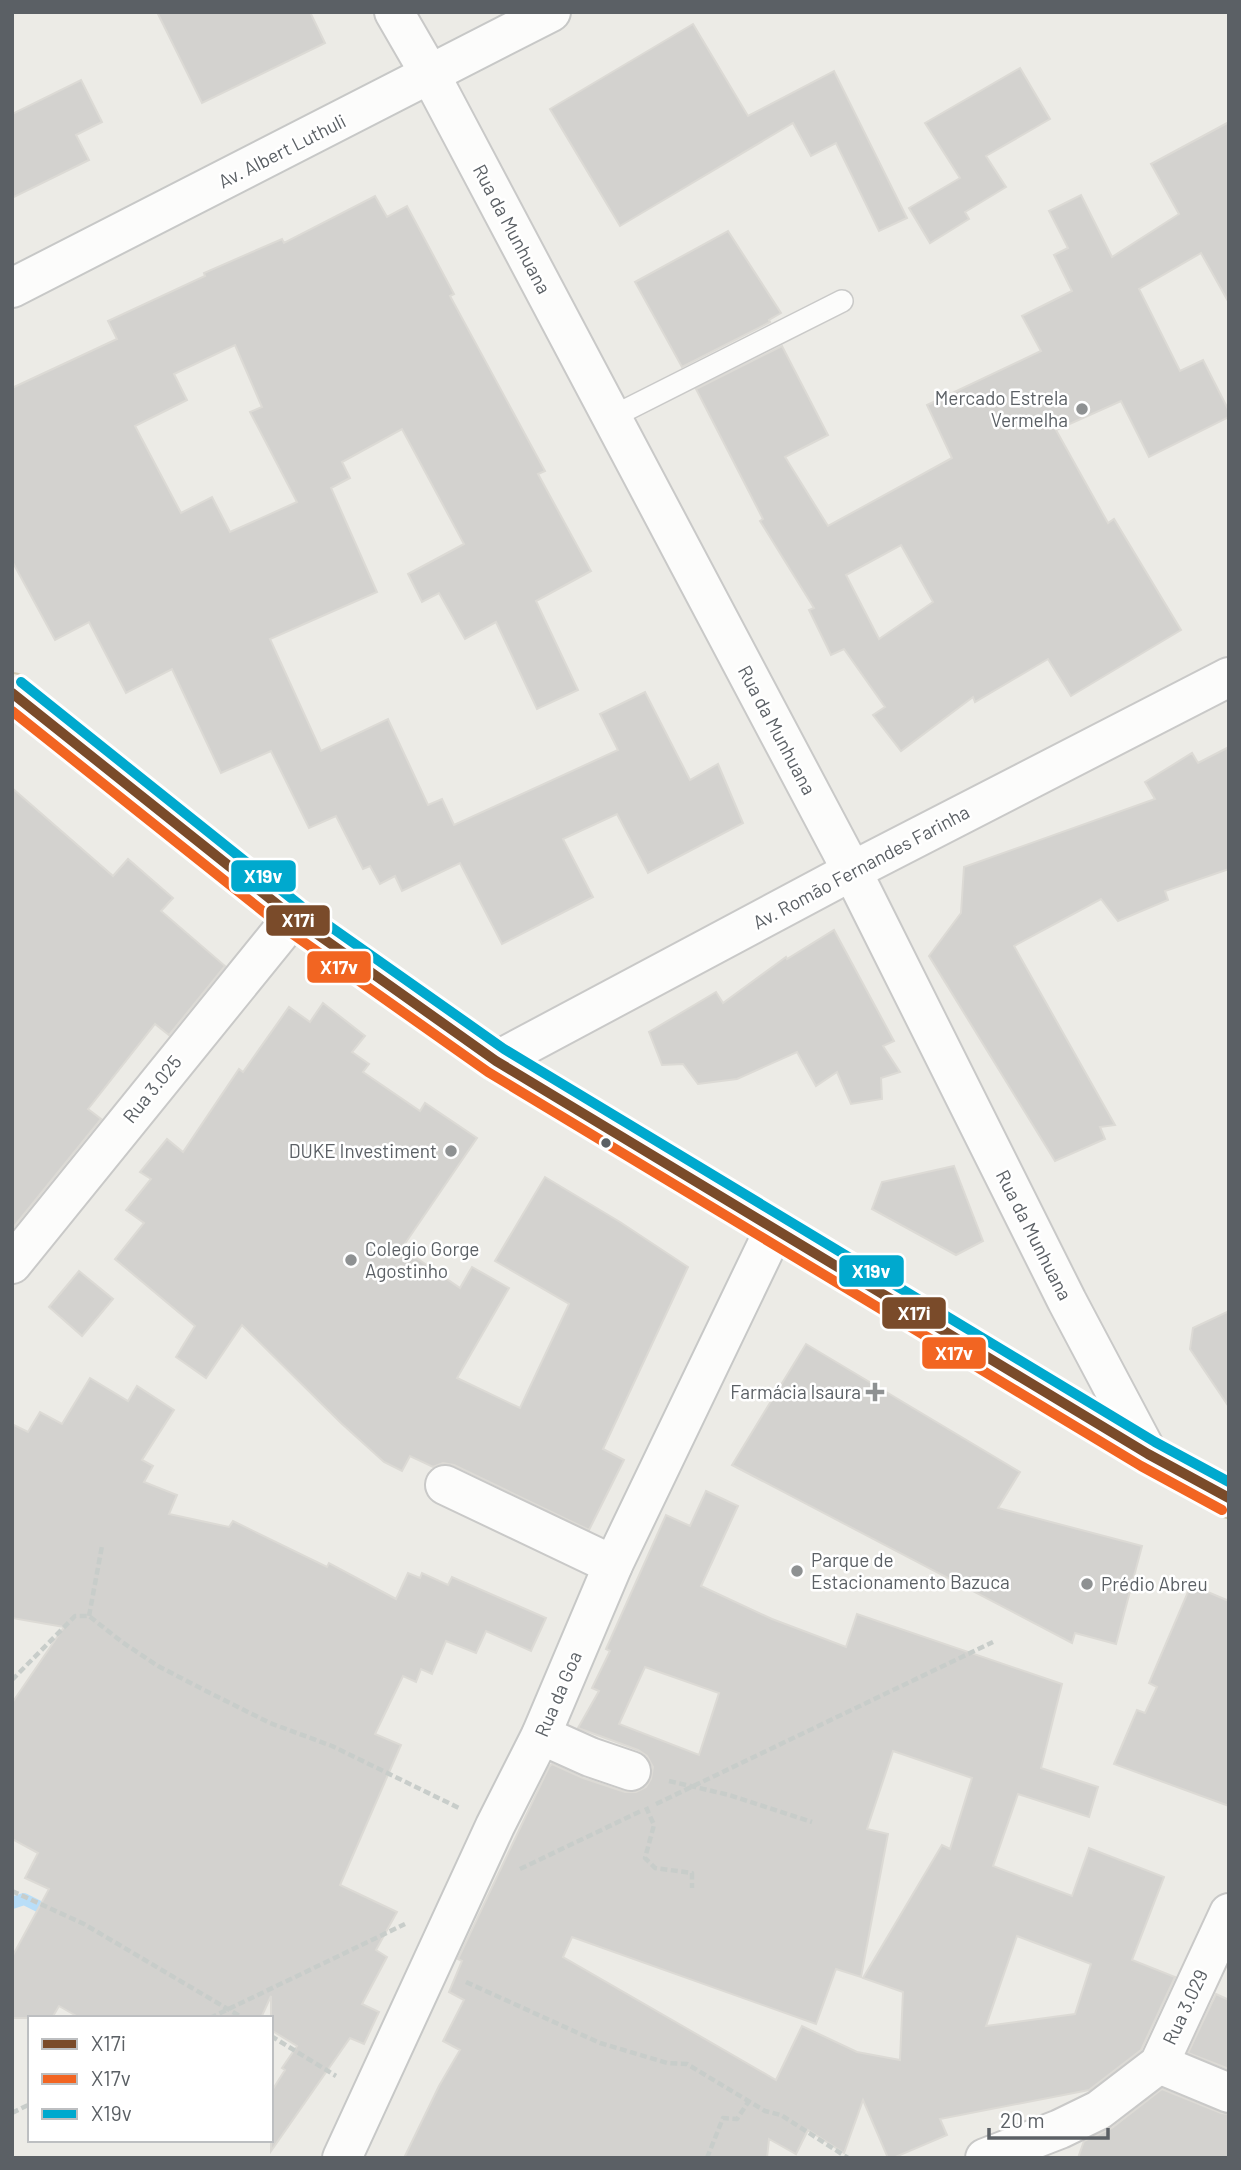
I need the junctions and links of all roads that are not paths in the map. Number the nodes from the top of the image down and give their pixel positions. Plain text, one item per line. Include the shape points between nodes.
1 (394, 12) edge
2 (551, 12) edge
3 (431, 76) junction
4 (12, 288) edge
5 (842, 301) dead end
6 (612, 417) junction
7 (1229, 677) edge
8 (16, 704) edge
9 (852, 871) junction
10 (293, 917) junction
11 (496, 1060) junction
12 (774, 1230) junction
13 (12, 1264) edge
14 (1148, 1454) junction
15 (445, 1485) dead end
16 (1229, 1498) edge
17 (613, 1565) junction
18 (541, 1735) junction
19 (631, 1771) road end
20 (1229, 1913) edge
21 (1159, 2064) junction
22 (1229, 2093) edge
23 (345, 2157) edge
24 (985, 2158) edge

1 - 3 street, Rua da Munhuana
2 - 3 street, Av. Albert Luthuli
3 - 4 street, Av. Albert Luthuli
3 - 6 street, Rua da Munhuana
5 - 6 lane
6 - 9 street, Rua da Munhuana
7 - 9 street, Av. Romão Fernandes Farinha
8 - 10 main road
9 - 11 street, Av. Romão Fernandes Farinha
9 - 14 street, Rua da Munhuana
10 - 11 main road
10 - 13 street, Rua 3.025
11 - 12 main road
12 - 14 main road
12 - 17 street, Rua da Goa
14 - 16 main road
15 - 17 street
17 - 18 street, Rua da Goa
18 - 19 street
18 - 23 street, Rua da Goa via 368,2097
20 - 21 street, Rua 3.029
21 - 22 street
21 - 24 street via 1099,2110

